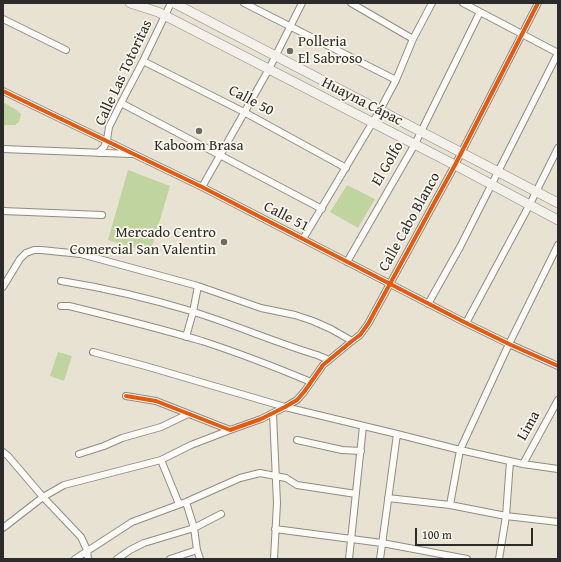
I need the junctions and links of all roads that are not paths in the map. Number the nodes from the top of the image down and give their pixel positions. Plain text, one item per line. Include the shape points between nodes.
1 (130, 3) edge
2 (172, 3) edge
3 (244, 3) edge
4 (302, 3) edge
5 (351, 3) edge
6 (432, 3) edge
7 (463, 3) edge
8 (538, 3) edge
9 (480, 12) junction
10 (165, 16) junction
11 (3, 19) edge
12 (290, 27) junction
13 (521, 34) junction
14 (413, 39) junction
15 (66, 50) dead end
16 (558, 53) edge
17 (275, 56) junction
18 (143, 61) junction
19 (269, 69) junction
20 (396, 80) junction
21 (3, 91) edge
22 (121, 102) junction
23 (380, 110) junction
24 (244, 112) junction
25 (373, 123) junction
26 (421, 132) junction
27 (107, 140) junction
28 (415, 144) junction
29 (558, 148) edge
30 (3, 149) edge
31 (98, 152) junction
32 (461, 153) junction
33 (134, 154) junction
34 (221, 155) junction
35 (455, 165) junction
36 (346, 168) junction
37 (498, 172) junction
38 (492, 185) junction
39 (202, 188) junction
40 (536, 191) junction
41 (558, 203) edge
42 (530, 204) junction
43 (322, 208) junction
44 (3, 211) edge
45 (102, 215) dead end
46 (558, 220) edge
47 (303, 239) junction
48 (558, 245) edge
49 (347, 262) junction
50 (61, 280) dead end
51 (389, 284) junction
52 (198, 286) junction
53 (3, 287) edge
54 (428, 304) junction
55 (61, 306) dead end
56 (193, 312) junction
57 (466, 323) junction
58 (186, 337) junction
59 (352, 341) junction
60 (509, 344) junction
61 (93, 352) dead end
62 (329, 360) junction
63 (558, 366) edge
64 (311, 382) junction
65 (126, 396) dead end
66 (558, 400) edge
67 (285, 408) junction
68 (188, 414) junction
69 (272, 414) junction
70 (363, 426) junction
71 (230, 430) junction
72 (397, 434) junction
73 (297, 440) dead end
74 (460, 450) junction
75 (360, 451) junction
76 (3, 452) edge
77 (79, 454) dead end
78 (161, 460) junction
79 (510, 461) junction
80 (523, 464) junction
81 (558, 469) edge
82 (276, 476) junction
83 (356, 494) junction
84 (43, 497) junction
85 (388, 498) junction
86 (186, 502) junction
87 (179, 504) junction
88 (450, 505) junction
89 (221, 514) dead end
90 (506, 516) junction
91 (558, 522) edge
92 (3, 528) edge
93 (194, 528) junction
94 (275, 529) junction
95 (351, 539) junction
96 (382, 543) junction
97 (87, 550) junction
98 (197, 550) junction
99 (74, 559) edge
100 (88, 559) edge
101 (117, 559) edge
102 (170, 559) edge
103 (200, 559) edge
104 (274, 559) edge
105 (348, 559) edge
106 (380, 559) edge
107 (467, 559) edge
108 (500, 559) edge

1 - 10 main road, Huayna Cápac
2 - 10 street, Calle Las Totoritas
2 - 17 main road, Huayna Cápac
3 - 12 street
4 - 12 street
5 - 14 street
6 - 14 street
7 - 9 street
8 - 13 street, Calle Cabo Blanco
9 - 13 street
9 - 26 street, El Golfo
10 - 18 street, Calle Las Totoritas
10 - 19 main road, Huayna Cápac
11 - 15 street
12 - 17 street
12 - 20 street
13 - 16 street
13 - 32 street, Calle Cabo Blanco
14 - 20 street
16 - 37 street
17 - 19 street
17 - 23 main road, Huayna Cápac
18 - 22 street, Calle Las Totoritas
18 - 24 street, Calle 50
19 - 24 street
19 - 25 main road, Huayna Cápac
20 - 23 street
21 - 27 street, Calle 51
22 - 27 street, Calle Las Totoritas
22 - 34 street, Calle 51
23 - 25 street
23 - 26 main road, Huayna Cápac
24 - 34 street
24 - 36 street, Calle 50
25 - 28 main road, Huayna Cápac
25 - 36 street
26 - 28 street, El Golfo
26 - 32 main road, Huayna Cápac
27 - 31 street, Calle Las Totoritas
27 - 33 street, Calle 51
28 - 35 main road, Huayna Cápac
28 - 49 street, El Golfo
29 - 40 street
30 - 31 street
31 - 33 street
32 - 35 street, Calle Cabo Blanco
32 - 37 main road, Huayna Cápac
33 - 39 street, Calle 51
34 - 39 street
34 - 43 street, Calle 51
35 - 38 main road, Huayna Cápac
35 - 51 street, Calle Cabo Blanco
36 - 43 street
37 - 38 street
37 - 40 main road, Huayna Cápac
38 - 42 main road, Huayna Cápac
38 - 54 street
39 - 47 street, Calle 51
40 - 41 main road, Huayna Cápac
40 - 42 street
42 - 46 main road, Huayna Cápac
42 - 57 street
43 - 47 street
44 - 45 street
47 - 49 street, Calle 51
48 - 60 street
49 - 51 street, Calle 51
50 - 56 street
51 - 54 street, Calle 51
51 - 59 street, Calle Cabo Blanco via 368,324
52 - 53 street via 81,254 34,250 20,259
52 - 56 street
52 - 59 street via 261,308 314,321
54 - 57 street, Calle 51
55 - 58 street via 128,320
56 - 58 street
56 - 62 street
57 - 60 street, Calle 51
58 - 64 street via 232,351
59 - 62 street, Calle Cabo Blanco
60 - 63 street, Calle 51
60 - 74 street
61 - 67 street
62 - 64 street, Calle Cabo Blanco
64 - 67 street, Calle Cabo Blanco via 297,400
65 - 68 street via 156,401
66 - 80 street, Lima
67 - 69 street, Calle Cabo Blanco
67 - 70 street
68 - 71 street
68 - 77 street
69 - 71 street, Calle Cabo Blanco
69 - 82 street
70 - 72 street
70 - 75 street
71 - 78 street, Calle Cabo Blanco
72 - 74 street
72 - 85 street
73 - 75 street via 342,450
74 - 79 street
74 - 88 street
75 - 83 street
76 - 84 street
78 - 84 street, Calle Cabo Blanco via 64,485
78 - 87 street
79 - 80 street
79 - 90 street
80 - 81 street
82 - 83 street via 286,478 297,485
82 - 86 street via 260,473 240,478
82 - 94 street
83 - 95 street
84 - 92 street, Calle Cabo Blanco
84 - 97 street via 81,537
85 - 88 street
85 - 96 street
86 - 87 street
86 - 93 street
87 - 97 street via 132,522
88 - 90 street
89 - 93 street
90 - 91 street
90 - 108 street
93 - 98 street
93 - 101 street via 144,543
94 - 95 street
94 - 104 street
95 - 96 street
95 - 105 street
96 - 106 street
96 - 107 street
97 - 99 street
97 - 100 street
98 - 102 street
98 - 103 street

